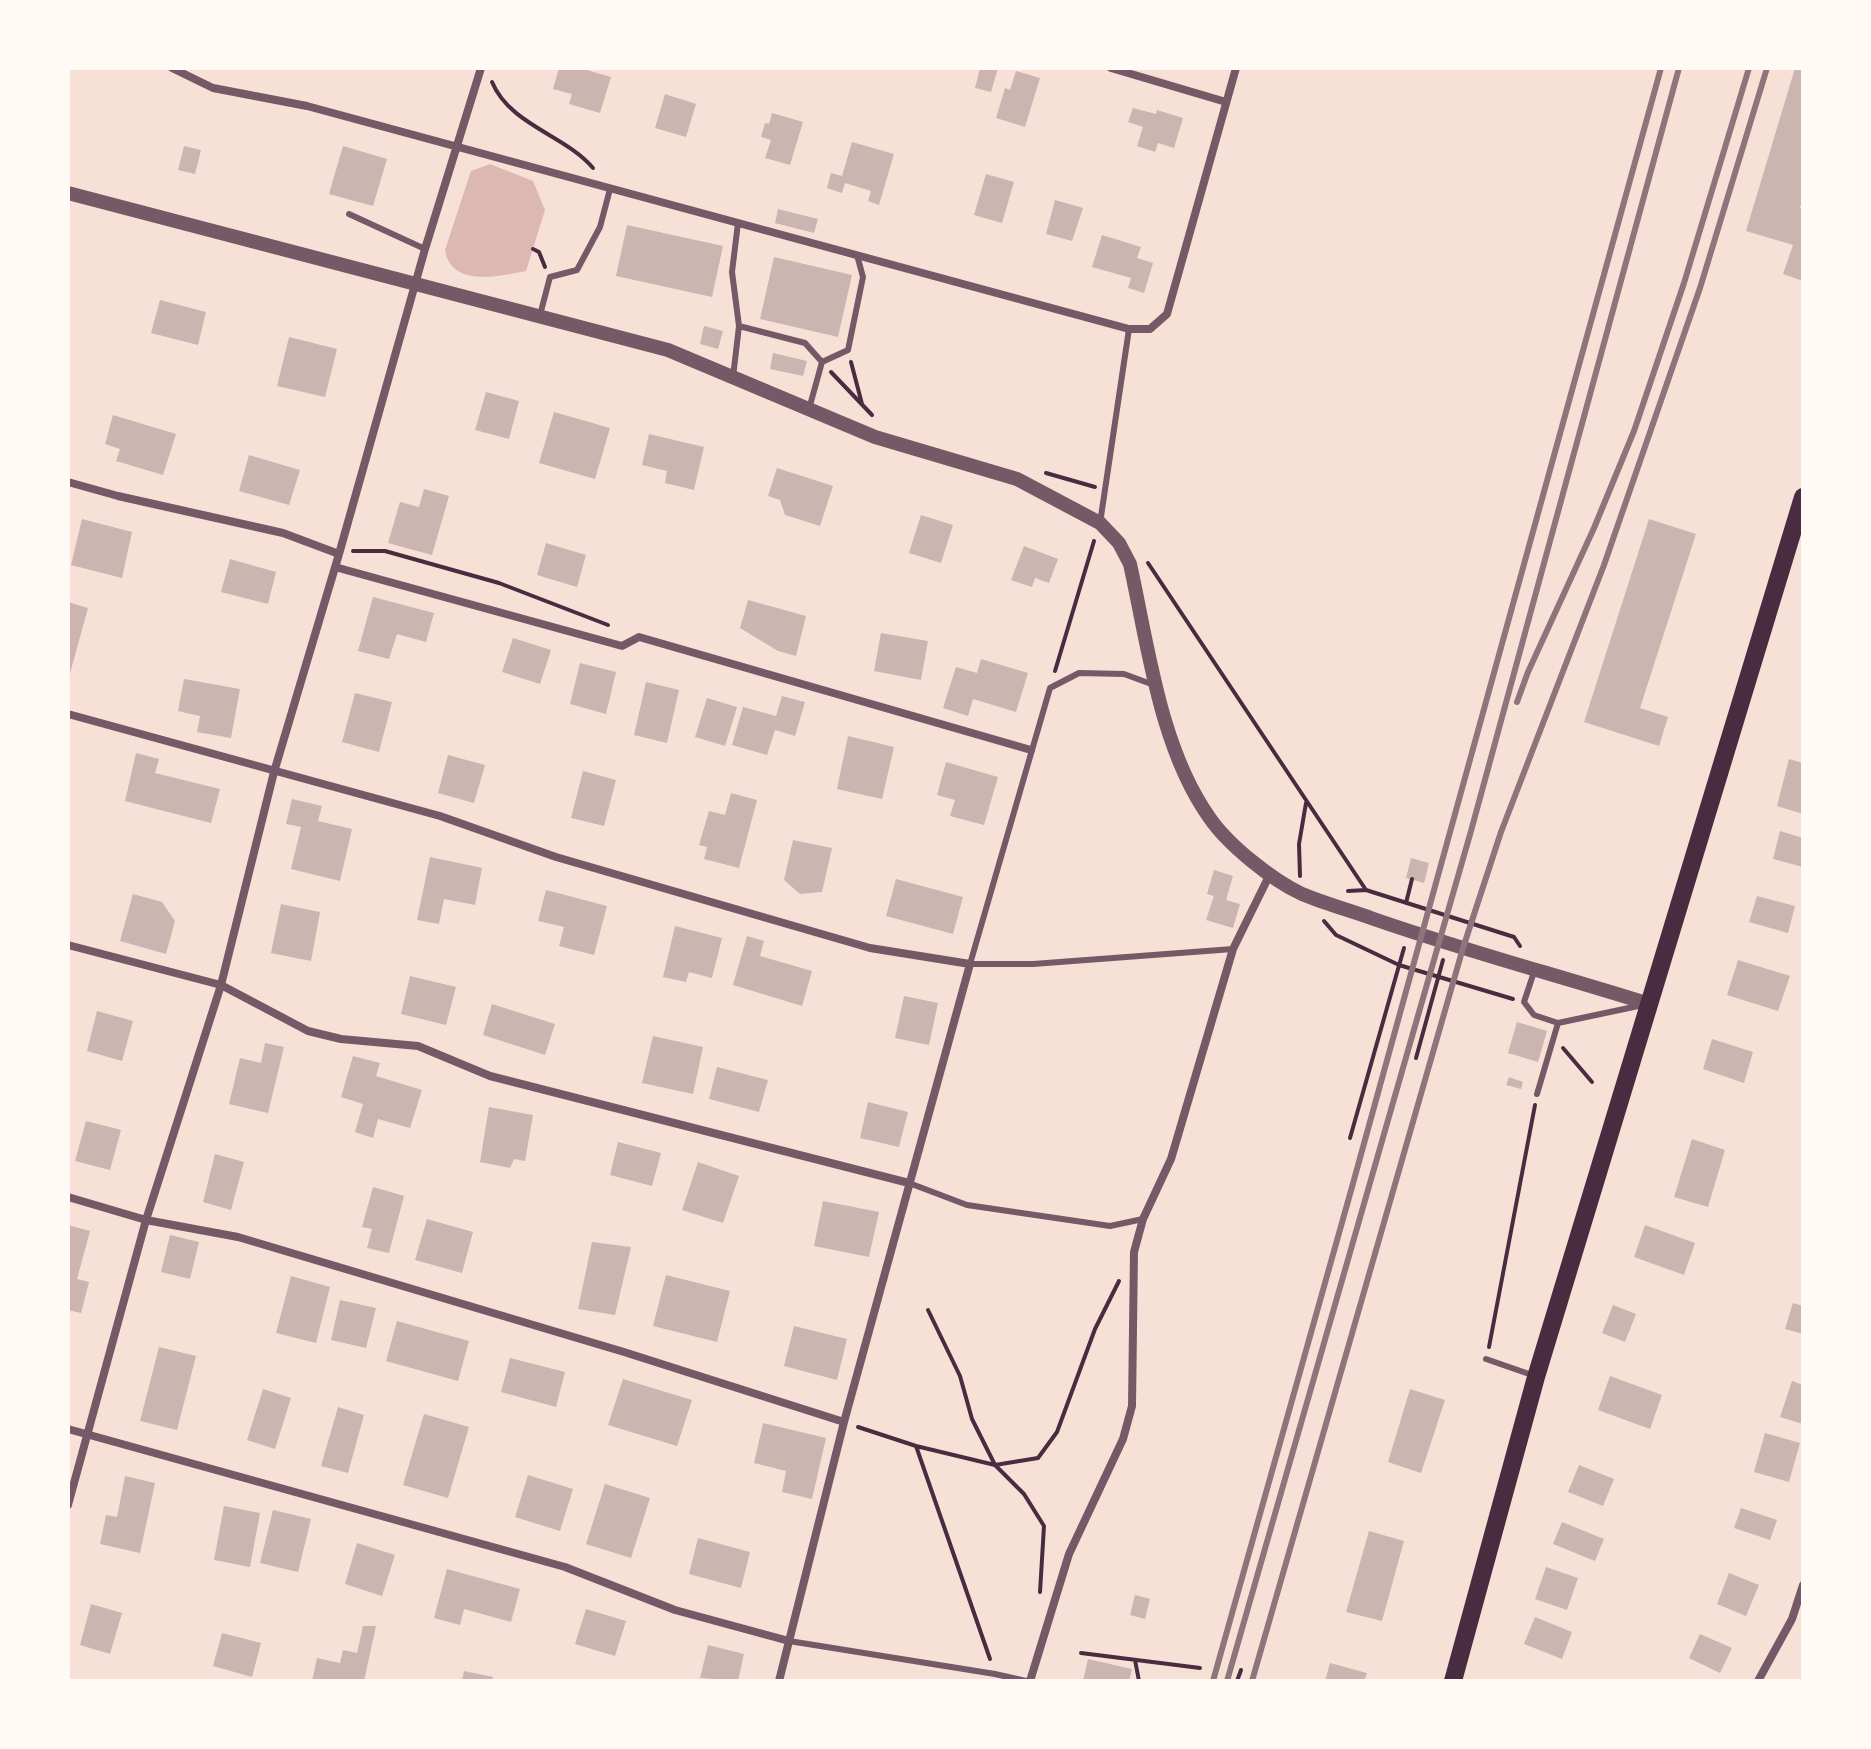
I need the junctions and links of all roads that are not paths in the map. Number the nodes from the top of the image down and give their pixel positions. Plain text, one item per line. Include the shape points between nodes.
1 (172, 68) edge
2 (481, 68) edge
3 (1111, 68) edge
4 (1236, 68) edge
5 (1226, 102) junction
6 (459, 146) junction
7 (610, 189) junction
8 (68, 193) edge
9 (349, 214) dead end
10 (738, 223) junction
11 (425, 249) junction
12 (857, 255) junction
13 (416, 283) junction
14 (540, 315) junction
15 (739, 326) junction
16 (1129, 329) junction
17 (822, 362) junction
18 (733, 377) junction
19 (809, 409) junction
20 (68, 482) edge
21 (1803, 497) edge
22 (1100, 523) junction
23 (339, 554) junction
24 (335, 567) junction
25 (1157, 686) junction
26 (68, 714) edge
27 (1031, 750) junction
28 (274, 772) junction
29 (1270, 874) junction
30 (68, 945) edge
31 (1233, 949) junction
32 (970, 964) junction
33 (1535, 968) junction
34 (221, 985) junction
35 (1649, 1004) junction
36 (1558, 1023) junction
37 (1537, 1094) road end
38 (909, 1183) junction
39 (68, 1197) edge
40 (1143, 1219) junction
41 (146, 1220) junction
42 (1486, 1359) road end
43 (1536, 1377) junction
44 (844, 1422) junction
45 (68, 1429) edge
46 (87, 1434) junction
47 (68, 1505) edge
48 (1803, 1585) edge
49 (1792, 1619) junction
50 (1803, 1624) edge
51 (789, 1641) junction
52 (779, 1681) edge
53 (1028, 1681) edge
54 (1453, 1681) edge
55 (1758, 1681) edge

1 - 6 street via 213,88 307,106
2 - 6 street
3 - 5 street
4 - 5 street
5 - 16 street via 1167,314 1150,329
6 - 7 street
6 - 11 street
7 - 10 street
7 - 14 lane via 600,227 577,270 550,277
8 - 13 street
9 - 11 lane
10 - 12 street
10 - 15 lane via 732,272
11 - 13 street
12 - 16 street
12 - 17 lane via 863,277 848,350
13 - 14 street
13 - 23 street
14 - 18 street via 668,350
15 - 17 lane via 805,343
15 - 18 lane
16 - 22 lane
17 - 19 lane
18 - 19 street
19 - 22 street via 875,437 1017,479
20 - 23 street via 283,533
21 - 35 main road
22 - 25 street via 1130,564
23 - 24 street
24 - 27 street via 622,646 639,637
24 - 28 street
25 - 27 lane via 1124,674 1079,673 1050,688
25 - 29 street via 1190,784 1209,818
26 - 28 street
27 - 32 lane
28 - 32 street via 440,816 556,857 870,948
28 - 34 street
29 - 31 street
29 - 33 street via 1301,893
30 - 34 street
31 - 32 lane
31 - 40 street via 1171,1159
32 - 38 street
33 - 35 street
33 - 36 lane via 1524,1002 1534,1015
34 - 38 street via 308,1031 418,1046 490,1076
34 - 41 street
35 - 36 lane
35 - 43 main road
36 - 37 lane
38 - 40 lane via 967,1205 1110,1226
38 - 44 street
39 - 41 street
40 - 53 street via 1134,1252 1132,1406 1123,1439 1069,1554
41 - 44 street via 238,1237
41 - 46 street
42 - 43 lane
43 - 54 main road
44 - 51 street
45 - 46 street
46 - 47 street
46 - 51 street via 565,1567 675,1610
48 - 49 street
49 - 50 street
49 - 55 street
51 - 52 street
51 - 53 lane

